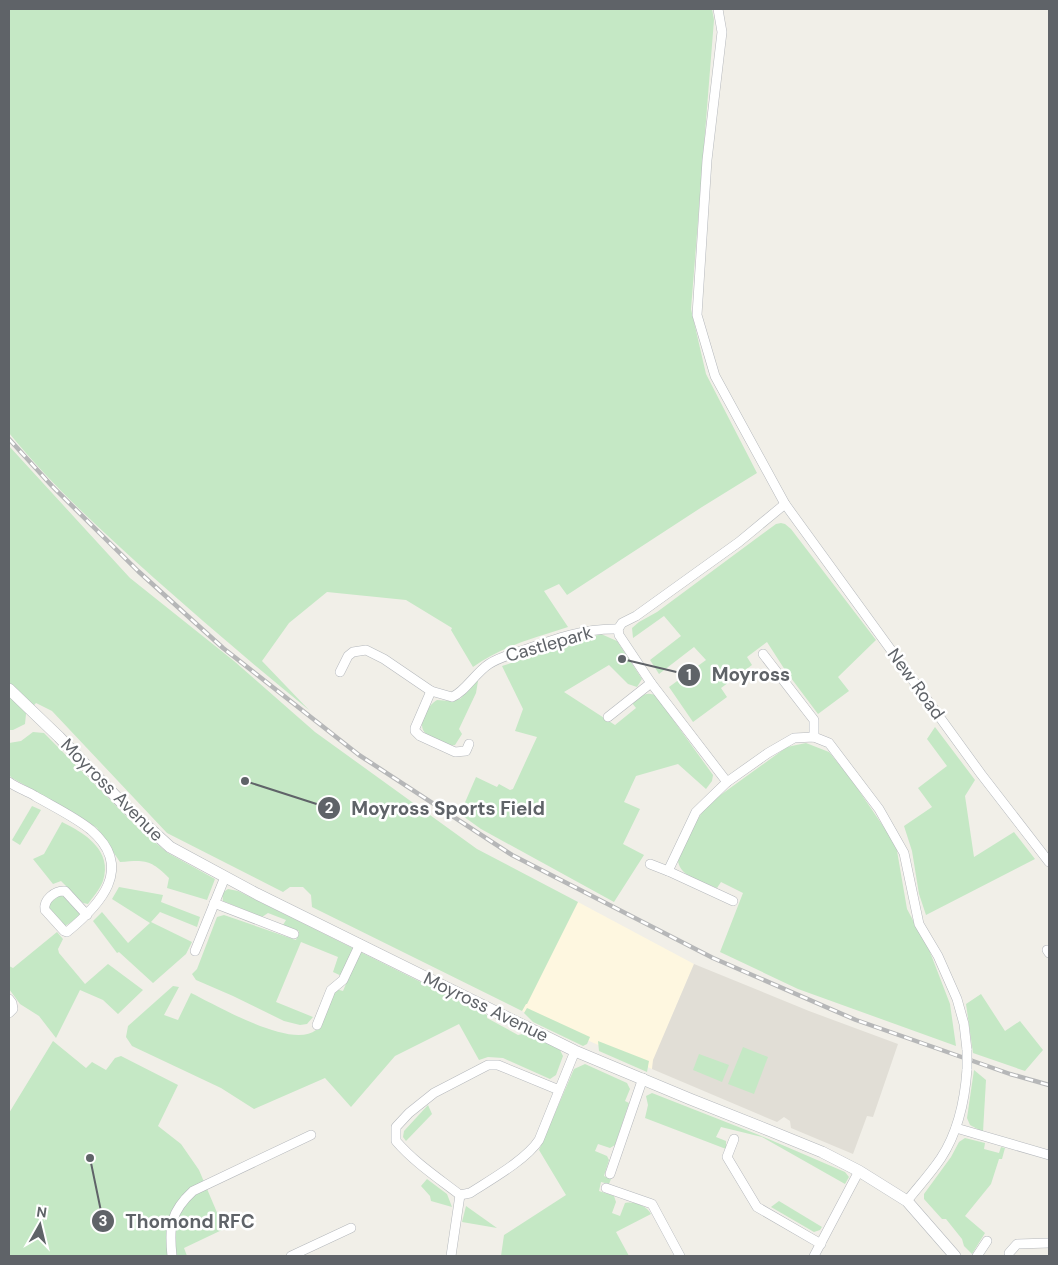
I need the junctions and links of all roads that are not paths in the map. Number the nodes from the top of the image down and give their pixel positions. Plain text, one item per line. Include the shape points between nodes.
1 (718, 9) edge
2 (785, 504) junction
3 (618, 629) junction
4 (763, 654) dead end
5 (340, 672) dead end
6 (651, 682) junction
7 (9, 689) edge
8 (432, 691) junction
9 (608, 717) dead end
10 (814, 737) junction
11 (470, 744) dead end
12 (9, 782) edge
13 (727, 782) junction
14 (1049, 862) edge
15 (650, 864) dead end
16 (668, 871) junction
17 (224, 877) junction
18 (733, 901) dead end
19 (214, 903) junction
20 (87, 915) junction
21 (294, 934) dead end
22 (360, 944) junction
23 (195, 951) dead end
24 (9, 999) edge
25 (9, 1013) edge
26 (317, 1025) dead end
27 (575, 1051) junction
28 (643, 1078) junction
29 (559, 1090) junction
30 (956, 1128) junction
31 (311, 1135) dead end
32 (734, 1139) dead end
33 (1049, 1154) edge
34 (859, 1171) junction
35 (610, 1174) dead end
36 (606, 1188) dead end
37 (460, 1195) junction
38 (907, 1201) junction
39 (351, 1228) dead end
40 (987, 1240) dead end
41 (1049, 1243) edge
42 (821, 1244) junction
43 (1008, 1253) dead end
44 (172, 1256) edge
45 (291, 1256) edge
46 (451, 1256) edge
47 (680, 1256) edge
48 (814, 1256) edge
49 (954, 1256) edge
50 (978, 1256) edge

1 - 2 street, New Road via 722,32 707,160 697,315 715,376
2 - 3 street, Castlepark via 636,616 622,622
2 - 14 street, New Road
3 - 6 street
3 - 8 street, Castlepark via 604,628 565,636 501,658 488,664 452,698
4 - 10 street via 814,720
5 - 8 street, Castlepark via 348,656 366,650
6 - 9 street
6 - 13 street
7 - 17 street, Moyross Avenue via 170,847
8 - 11 street via 415,731 455,752 466,751
10 - 13 street via 794,738
10 - 30 street, bridge via 829,742 879,809 904,852 919,924 938,956 964,1024 966,1089
12 - 20 street via 91,830 106,847 112,869 111,880
13 - 16 street via 696,812
15 - 16 street
16 - 18 street
17 - 19 street
17 - 22 street, Moyross Avenue
19 - 21 street
19 - 23 street
20 - 20 street via 67,932 44,906 58,891 65,890
22 - 26 street via 343,980 331,990
22 - 27 street, Moyross Avenue
24 - 25 street via 13,1010
27 - 28 street, Moyross Avenue
27 - 29 street
28 - 34 street, Moyross Avenue via 822,1152
28 - 35 street
29 - 37 street via 538,1140 530,1151 470,1193
29 - 37 street via 498,1065 488,1065 434,1093 409,1113 396,1127 396,1141
30 - 33 street
30 - 38 street via 941,1158
31 - 44 street via 193,1191 173,1216 170,1233
32 - 42 street via 728,1157 757,1207
34 - 38 street, Moyross Avenue
34 - 42 street
36 - 47 street via 652,1204
37 - 46 street
38 - 49 street, Moyross Avenue
39 - 45 street
40 - 50 street
41 - 43 street via 1017,1244
42 - 48 street

